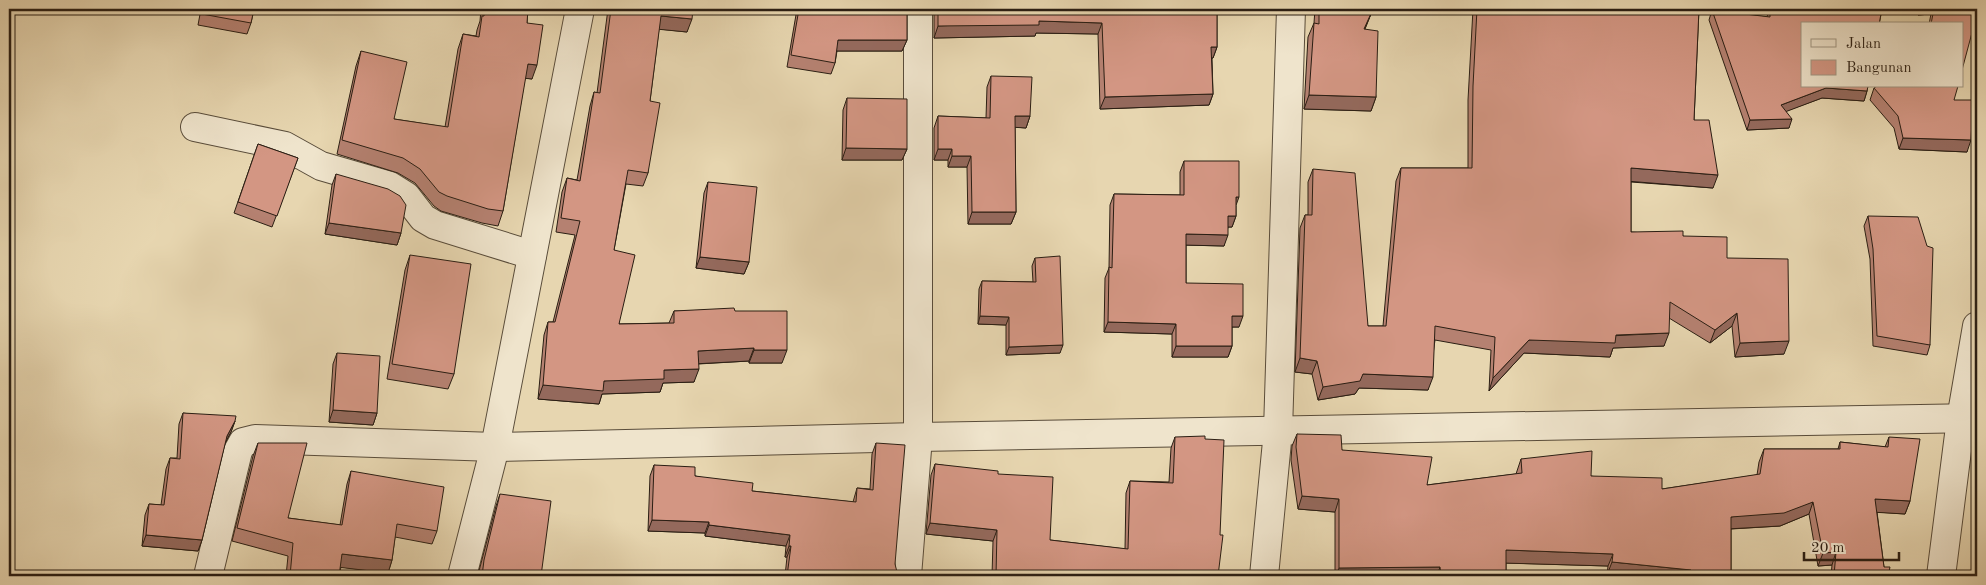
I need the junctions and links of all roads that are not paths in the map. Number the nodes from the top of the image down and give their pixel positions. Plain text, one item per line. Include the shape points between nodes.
1 (580, 9) edge
2 (918, 9) edge
3 (1291, 9) edge
4 (194, 127) dead end
5 (532, 255) junction
6 (1977, 326) edge
7 (1969, 419) edge
8 (1278, 431) junction
9 (918, 437) junction
10 (495, 447) junction
11 (208, 576) edge
12 (462, 576) edge
13 (908, 576) edge
14 (1264, 576) edge
15 (1940, 576) edge

1 - 5 street
2 - 9 street
3 - 8 street
4 - 5 street via 285,146 322,166 390,186 406,196 423,218 435,225
5 - 10 street
6 - 7 street
7 - 8 street
7 - 15 street
8 - 9 street
8 - 14 street
9 - 10 street
9 - 13 street
10 - 11 street via 255,439 243,442 238,451
10 - 12 street

